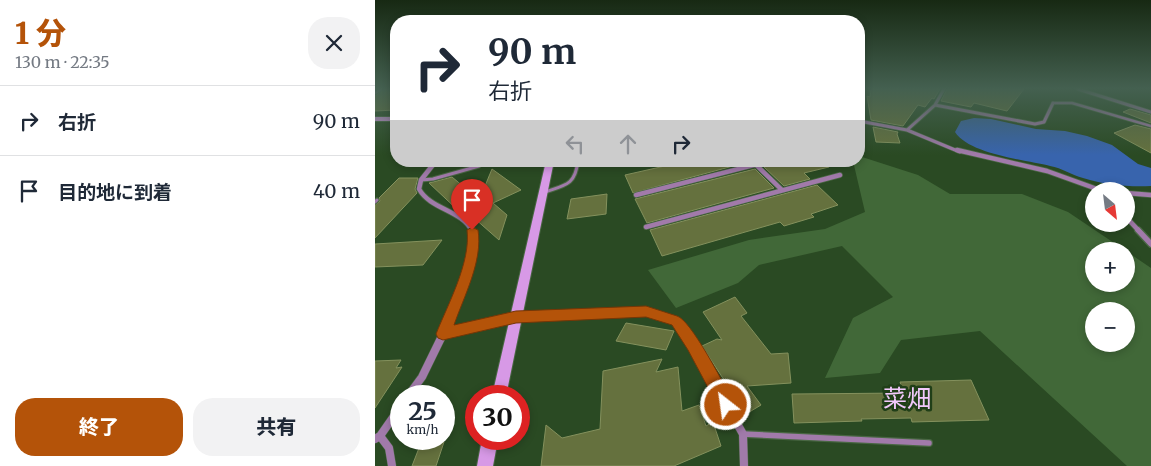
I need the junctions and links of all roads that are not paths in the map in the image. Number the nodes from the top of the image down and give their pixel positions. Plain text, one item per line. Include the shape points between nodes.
1 (929, 111) edge
2 (965, 111) edge
3 (1049, 111) edge
4 (1099, 111) edge
5 (375, 119) edge
6 (390, 119) edge
7 (865, 123) edge
8 (1151, 126) edge
9 (907, 130) junction
10 (431, 167) edge
11 (475, 167) edge
12 (549, 167) edge
13 (578, 167) edge
14 (739, 167) edge
15 (758, 167) edge
16 (840, 175) dead end
17 (421, 180) junction
18 (1085, 185) edge
19 (782, 190) junction
20 (543, 193) junction
21 (1135, 194) edge
22 (636, 195) dead end
23 (1151, 195) edge
24 (646, 227) dead end
25 (1135, 227) edge
26 (1151, 244) edge
27 (516, 317) junction
28 (443, 334) junction
29 (416, 385) edge
30 (501, 385) edge
31 (390, 421) edge
32 (743, 434) junction
33 (378, 437) edge
34 (929, 443) dead end
35 (489, 450) edge
36 (392, 466) edge
37 (485, 466) edge
38 (744, 466) edge

1 - 9 street
2 - 3 street via 1035,124 1043,122
4 - 8 lane
5 - 6 street
7 - 9 street
9 - 18 street via 961,152 1047,170
10 - 17 street
11 - 17 lane
12 - 20 street
13 - 20 lane via 577,177 571,183
14 - 22 street
15 - 19 street
16 - 19 street
17 - 28 street via 419,189 424,198 467,222 474,243
19 - 24 street
20 - 27 street
21 - 23 street
25 - 26 street
27 - 28 street
27 - 30 street
27 - 32 street via 646,312 677,321
28 - 29 street
31 - 33 street
32 - 34 lane
32 - 38 street
33 - 36 street via 389,448
35 - 37 street

